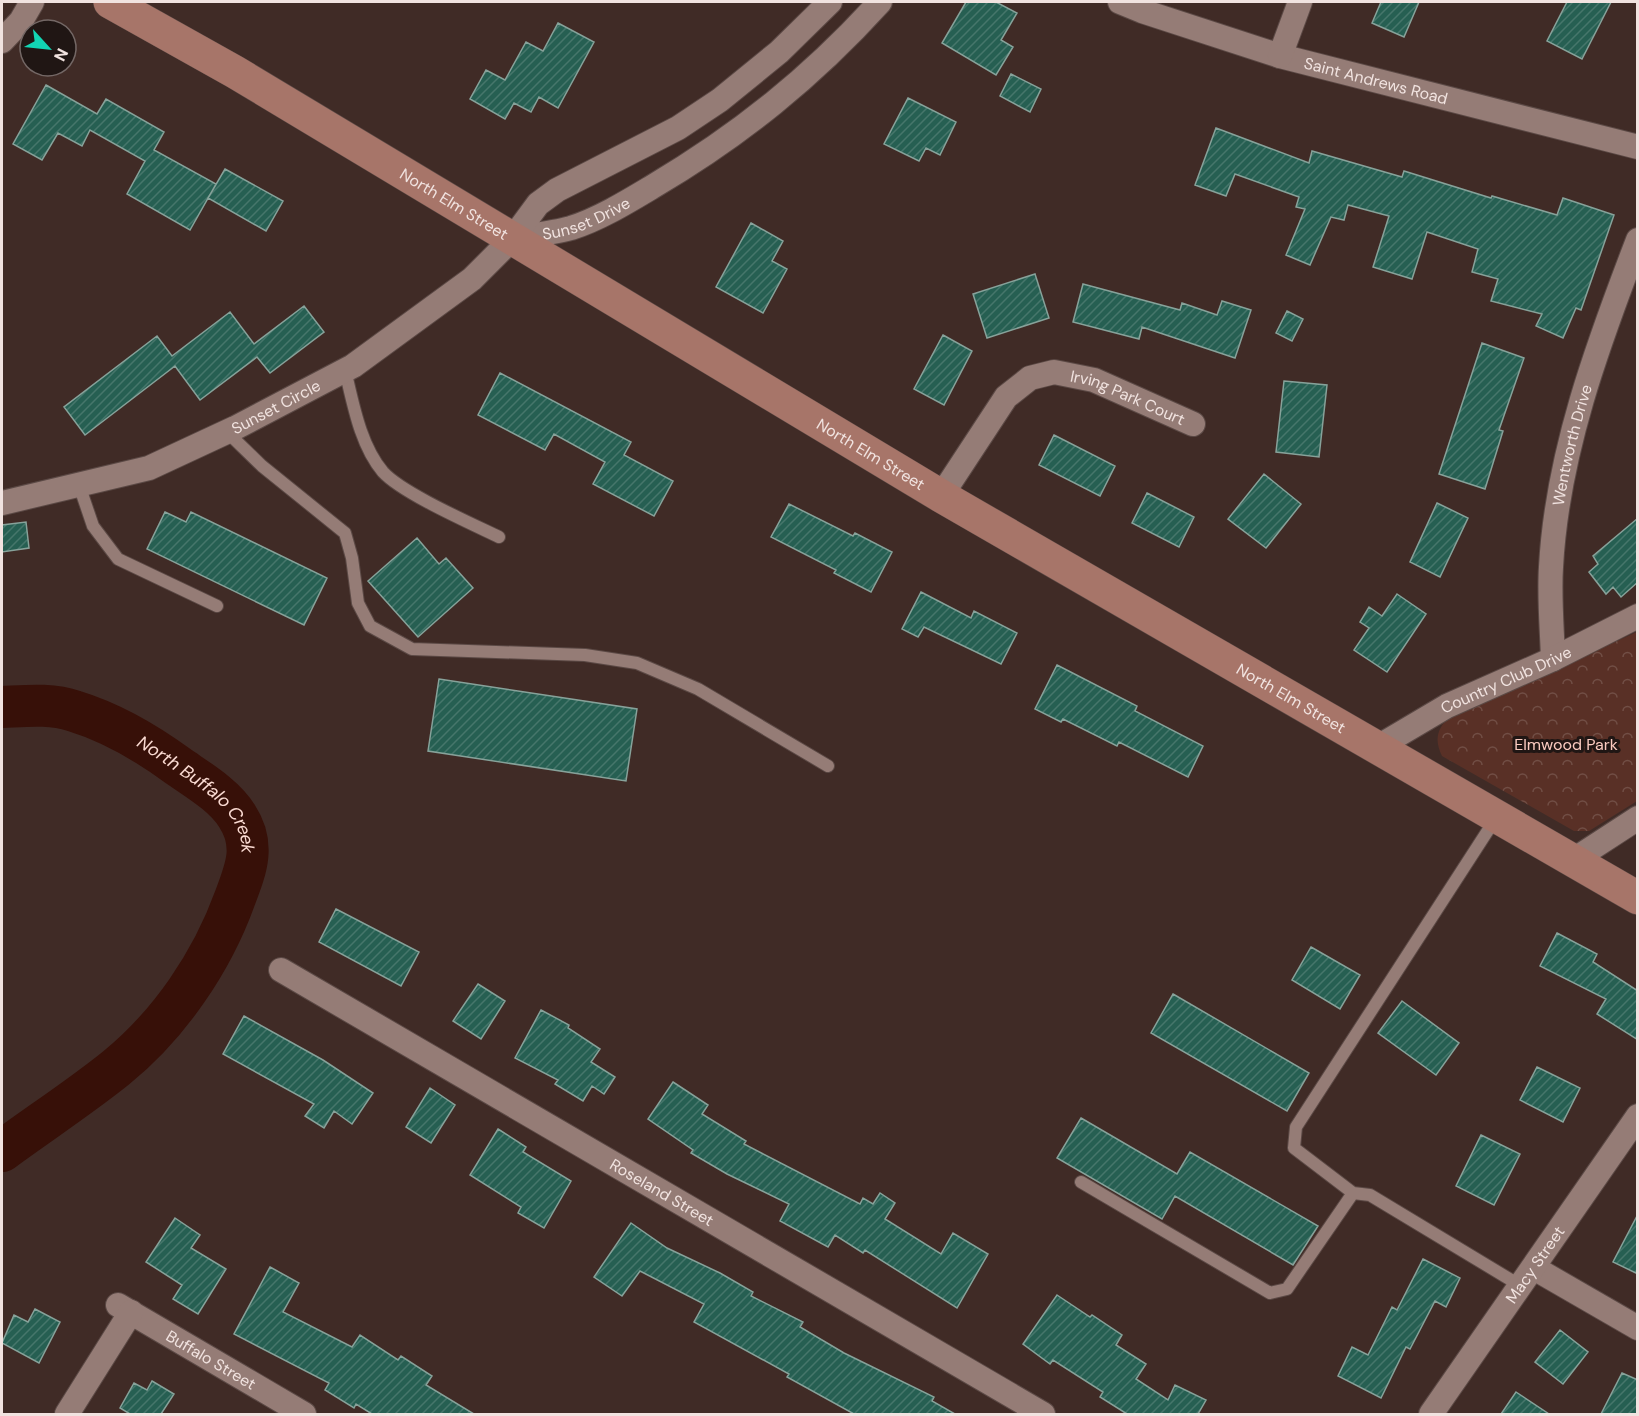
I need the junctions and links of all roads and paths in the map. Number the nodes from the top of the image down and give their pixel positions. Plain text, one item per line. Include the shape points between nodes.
1 (32, 2) edge
2 (110, 2) edge
3 (830, 2) edge
4 (880, 2) edge
5 (1120, 2) edge
6 (1299, 2) edge
7 (2, 41) edge
8 (1280, 56) junction
9 (1638, 147) edge
10 (513, 238) junction
11 (1638, 240) edge
12 (345, 370) junction
13 (1193, 424) dead end
14 (227, 432) junction
15 (79, 485) junction
16 (941, 496) junction
17 (2, 503) edge
18 (499, 537) dead end
19 (217, 606) dead end
20 (1638, 616) edge
21 (1553, 659) junction
22 (1376, 748) junction
23 (828, 766) dead end
24 (1496, 817) junction
25 (1638, 818) edge
26 (1572, 861) junction
27 (1638, 898) edge
28 (281, 970) dead end
29 (1638, 1116) edge
30 (1081, 1182) dead end
31 (1353, 1193) junction
32 (1527, 1277) junction
33 (1638, 1328) edge
34 (67, 1414) edge
35 (304, 1414) edge
36 (1043, 1414) edge
37 (1431, 1414) edge

1 - 7 street
2 - 10 main road, North Elm Street
3 - 10 street, Sunset Drive via 779,52 720,100 678,128 557,190 538,204
4 - 10 street, Sunset Drive via 782,99 700,157 622,204 572,228
5 - 8 street, Saint Andrews Road
6 - 8 street
8 - 9 street, Saint Andrews Road
10 - 12 street, Sunset Circle via 471,279
10 - 16 main road, North Elm Street
11 - 21 street, Wentworth Drive via 1599,342 1564,471 1551,567
12 - 14 street, Sunset Circle
12 - 18 lane via 369,450 383,471 397,484
13 - 16 street, Irving Park Court via 1094,380 1054,372 1030,378 1006,397
14 - 15 street, Sunset Circle via 149,468
14 - 23 lane via 261,466 345,532 358,603 370,626 412,649 585,655 638,663 698,689
15 - 17 street, Sunset Circle
15 - 19 lane via 93,526 118,559
16 - 22 main road, North Elm Street
20 - 21 street, Country Club Drive
21 - 22 street, Country Club Drive via 1447,706
22 - 24 main road, North Elm Street
24 - 26 main road, North Elm Street
24 - 31 lane via 1296,1127 1294,1148
25 - 26 street
26 - 27 main road, North Elm Street
28 - 36 street, Roseland Street
29 - 32 street, Macy Street
30 - 31 lane via 1270,1293 1287,1289
31 - 32 lane via 1370,1195
32 - 33 street
32 - 37 street, Macy Street
34 - 35 street, Buffalo Street via 124,1309

